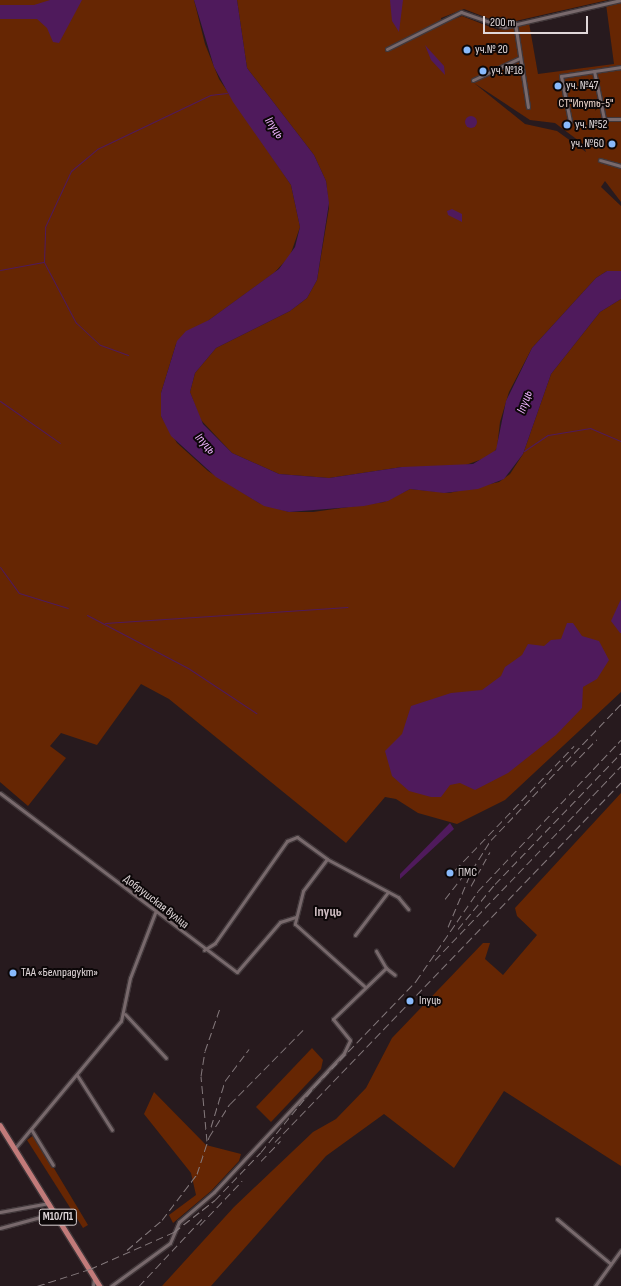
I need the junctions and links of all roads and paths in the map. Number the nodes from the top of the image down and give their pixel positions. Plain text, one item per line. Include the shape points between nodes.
1 (621, 0) edge
2 (515, 23) junction
3 (387, 49) dead end
4 (520, 58) junction
5 (621, 67) edge
6 (594, 71) junction
7 (473, 80) dead end
8 (528, 107) dead end
9 (621, 119) edge
10 (570, 121) dead end
11 (600, 160) dead end
12 (621, 166) edge
13 (0, 793) edge
14 (327, 859) junction
15 (388, 892) junction
16 (408, 909) dead end
17 (155, 913) junction
18 (295, 917) junction
19 (355, 935) dead end
20 (204, 950) junction
21 (376, 950) dead end
22 (386, 968) junction
23 (396, 975) dead end
24 (364, 986) junction
25 (125, 1014) junction
26 (166, 1058) dead end
27 (77, 1075) junction
28 (0, 1125) edge
29 (31, 1129) junction
30 (112, 1130) dead end
31 (15, 1148) junction
32 (52, 1165) dead end
33 (49, 1203) junction
34 (0, 1212) edge
35 (55, 1213) junction
36 (557, 1219) dead end
37 (0, 1228) edge
38 (621, 1250) edge
39 (611, 1264) junction
40 (94, 1277) junction
41 (93, 1286) edge
42 (100, 1286) edge
43 (111, 1286) edge
44 (595, 1286) edge

1 - 2 street
2 - 3 street via 504,27 461,12
2 - 4 street
4 - 7 street
4 - 8 street
5 - 6 street
6 - 9 street via 604,119
6 - 10 street via 561,76
11 - 12 street
13 - 17 street, Добрушская вуліца
14 - 15 street
14 - 18 street via 303,891
14 - 20 street via 296,836 292,838 215,943
15 - 16 street
15 - 19 street
17 - 20 street, Добрушская вуліца
17 - 25 street via 130,978
18 - 20 street, Добрушская вуліца via 280,922 237,972
18 - 24 street via 300,931
21 - 22 street
22 - 23 street
22 - 24 street
24 - 43 street via 333,1019 350,1040 344,1053 214,1192 179,1222 170,1243
25 - 26 street
25 - 27 street
27 - 29 street
27 - 30 street
28 - 31 main road, М10/П1
29 - 31 street
29 - 32 street
31 - 33 main road, М10/П1
33 - 34 street
33 - 35 main road, М10/П1
35 - 37 street
35 - 40 main road, М10/П1
36 - 39 street
38 - 39 street
39 - 44 street
40 - 41 street
40 - 42 main road, М10/П1

